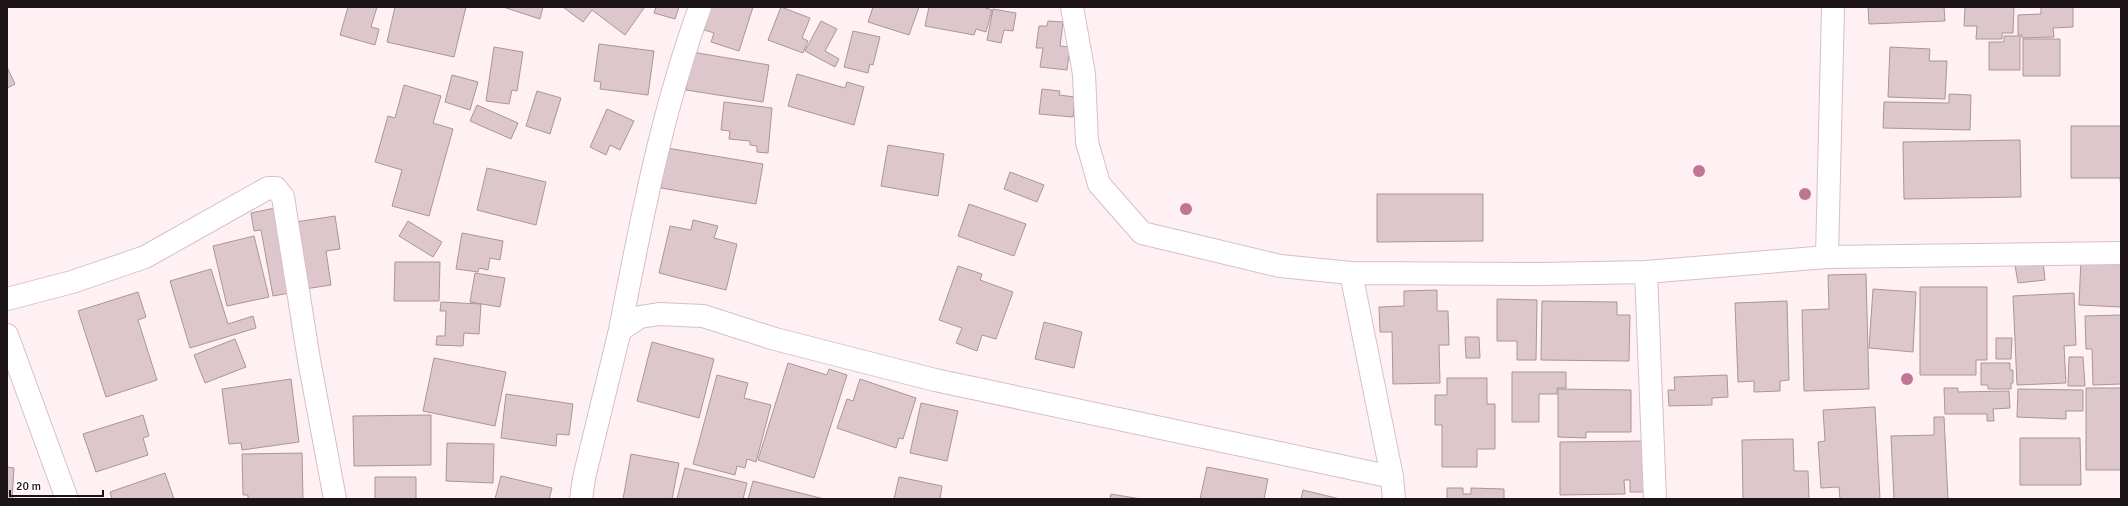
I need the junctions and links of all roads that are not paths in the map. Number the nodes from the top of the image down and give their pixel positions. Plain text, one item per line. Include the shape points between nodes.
1 (700, 7) edge
2 (1072, 7) edge
3 (1833, 7) edge
4 (2121, 254) edge
5 (1827, 257) junction
6 (1646, 272) junction
7 (1351, 273) junction
8 (7, 299) edge
9 (620, 330) junction
10 (7, 335) edge
11 (1392, 477) junction
12 (67, 499) edge
13 (335, 499) edge
14 (581, 499) edge
15 (1394, 499) edge
16 (1655, 499) edge

1 - 9 street via 688,38 666,120 636,245
2 - 7 street via 1084,74 1087,142 1099,184 1142,233 1280,266
3 - 5 street
4 - 5 street
5 - 6 street
6 - 7 street
6 - 16 street
7 - 11 street
8 - 13 street via 72,282 145,257 263,190 276,188 283,197 309,360
9 - 11 street via 640,317 659,314 703,316 775,339 935,380
9 - 14 street
10 - 12 street
11 - 15 street

